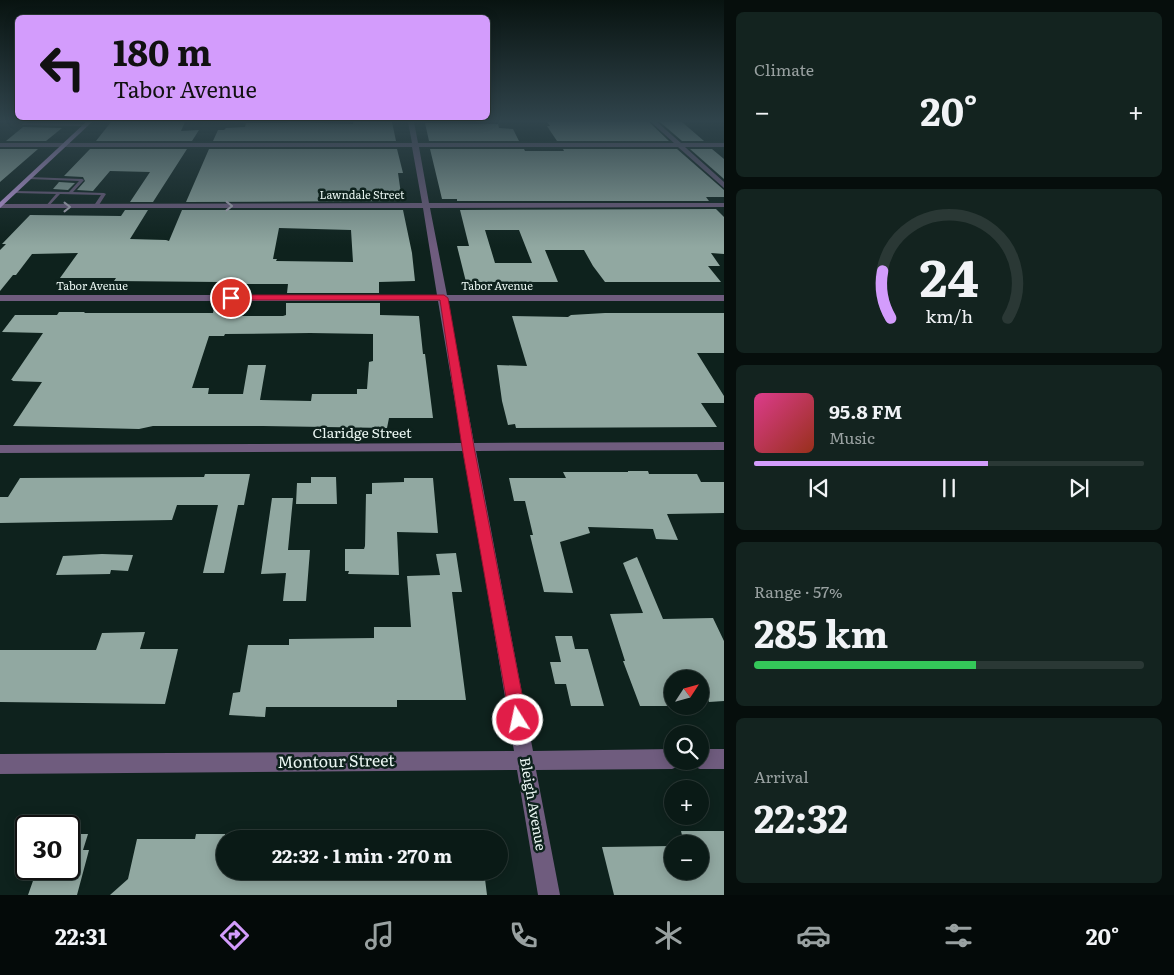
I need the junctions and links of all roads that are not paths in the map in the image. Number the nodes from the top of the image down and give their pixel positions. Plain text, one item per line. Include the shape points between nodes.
1 (44, 164) edge
2 (418, 164) edge
3 (699, 164) edge
4 (29, 178) junction
5 (724, 186) edge
6 (52, 188) dead end
7 (14, 192) junction
8 (46, 193) junction
9 (59, 193) junction
10 (70, 193) junction
11 (724, 205) edge
12 (0, 206) edge
13 (95, 206) junction
14 (426, 206) junction
15 (47, 207) junction
16 (0, 298) edge
17 (444, 298) junction
18 (724, 298) edge
19 (724, 446) edge
20 (468, 447) junction
21 (0, 449) edge
22 (526, 759) junction
23 (664, 759) edge
24 (709, 759) edge
25 (724, 759) edge
26 (0, 764) edge
27 (549, 895) edge

1 - 4 main road
2 - 14 street, Bleigh Avenue
3 - 5 street
4 - 7 main road
4 - 10 lane via 82,180
6 - 8 lane
7 - 8 lane
7 - 12 main road
8 - 9 lane
9 - 10 lane
9 - 15 lane
10 - 13 lane via 104,194
11 - 14 street, Lawndale Street
12 - 15 street, Lawndale Street
13 -> 14 street, Lawndale Street
15 -> 13 street, Lawndale Street
14 - 17 street, Bleigh Avenue
16 - 17 street, Tabor Avenue
17 - 18 street, Tabor Avenue
17 - 20 street, Bleigh Avenue
19 - 20 street, Claridge Street
20 - 21 street, Claridge Street
20 - 22 street, Bleigh Avenue
22 - 23 street, Montour Street
22 - 26 street, Montour Street
22 - 27 street, Bleigh Avenue
24 - 25 street

